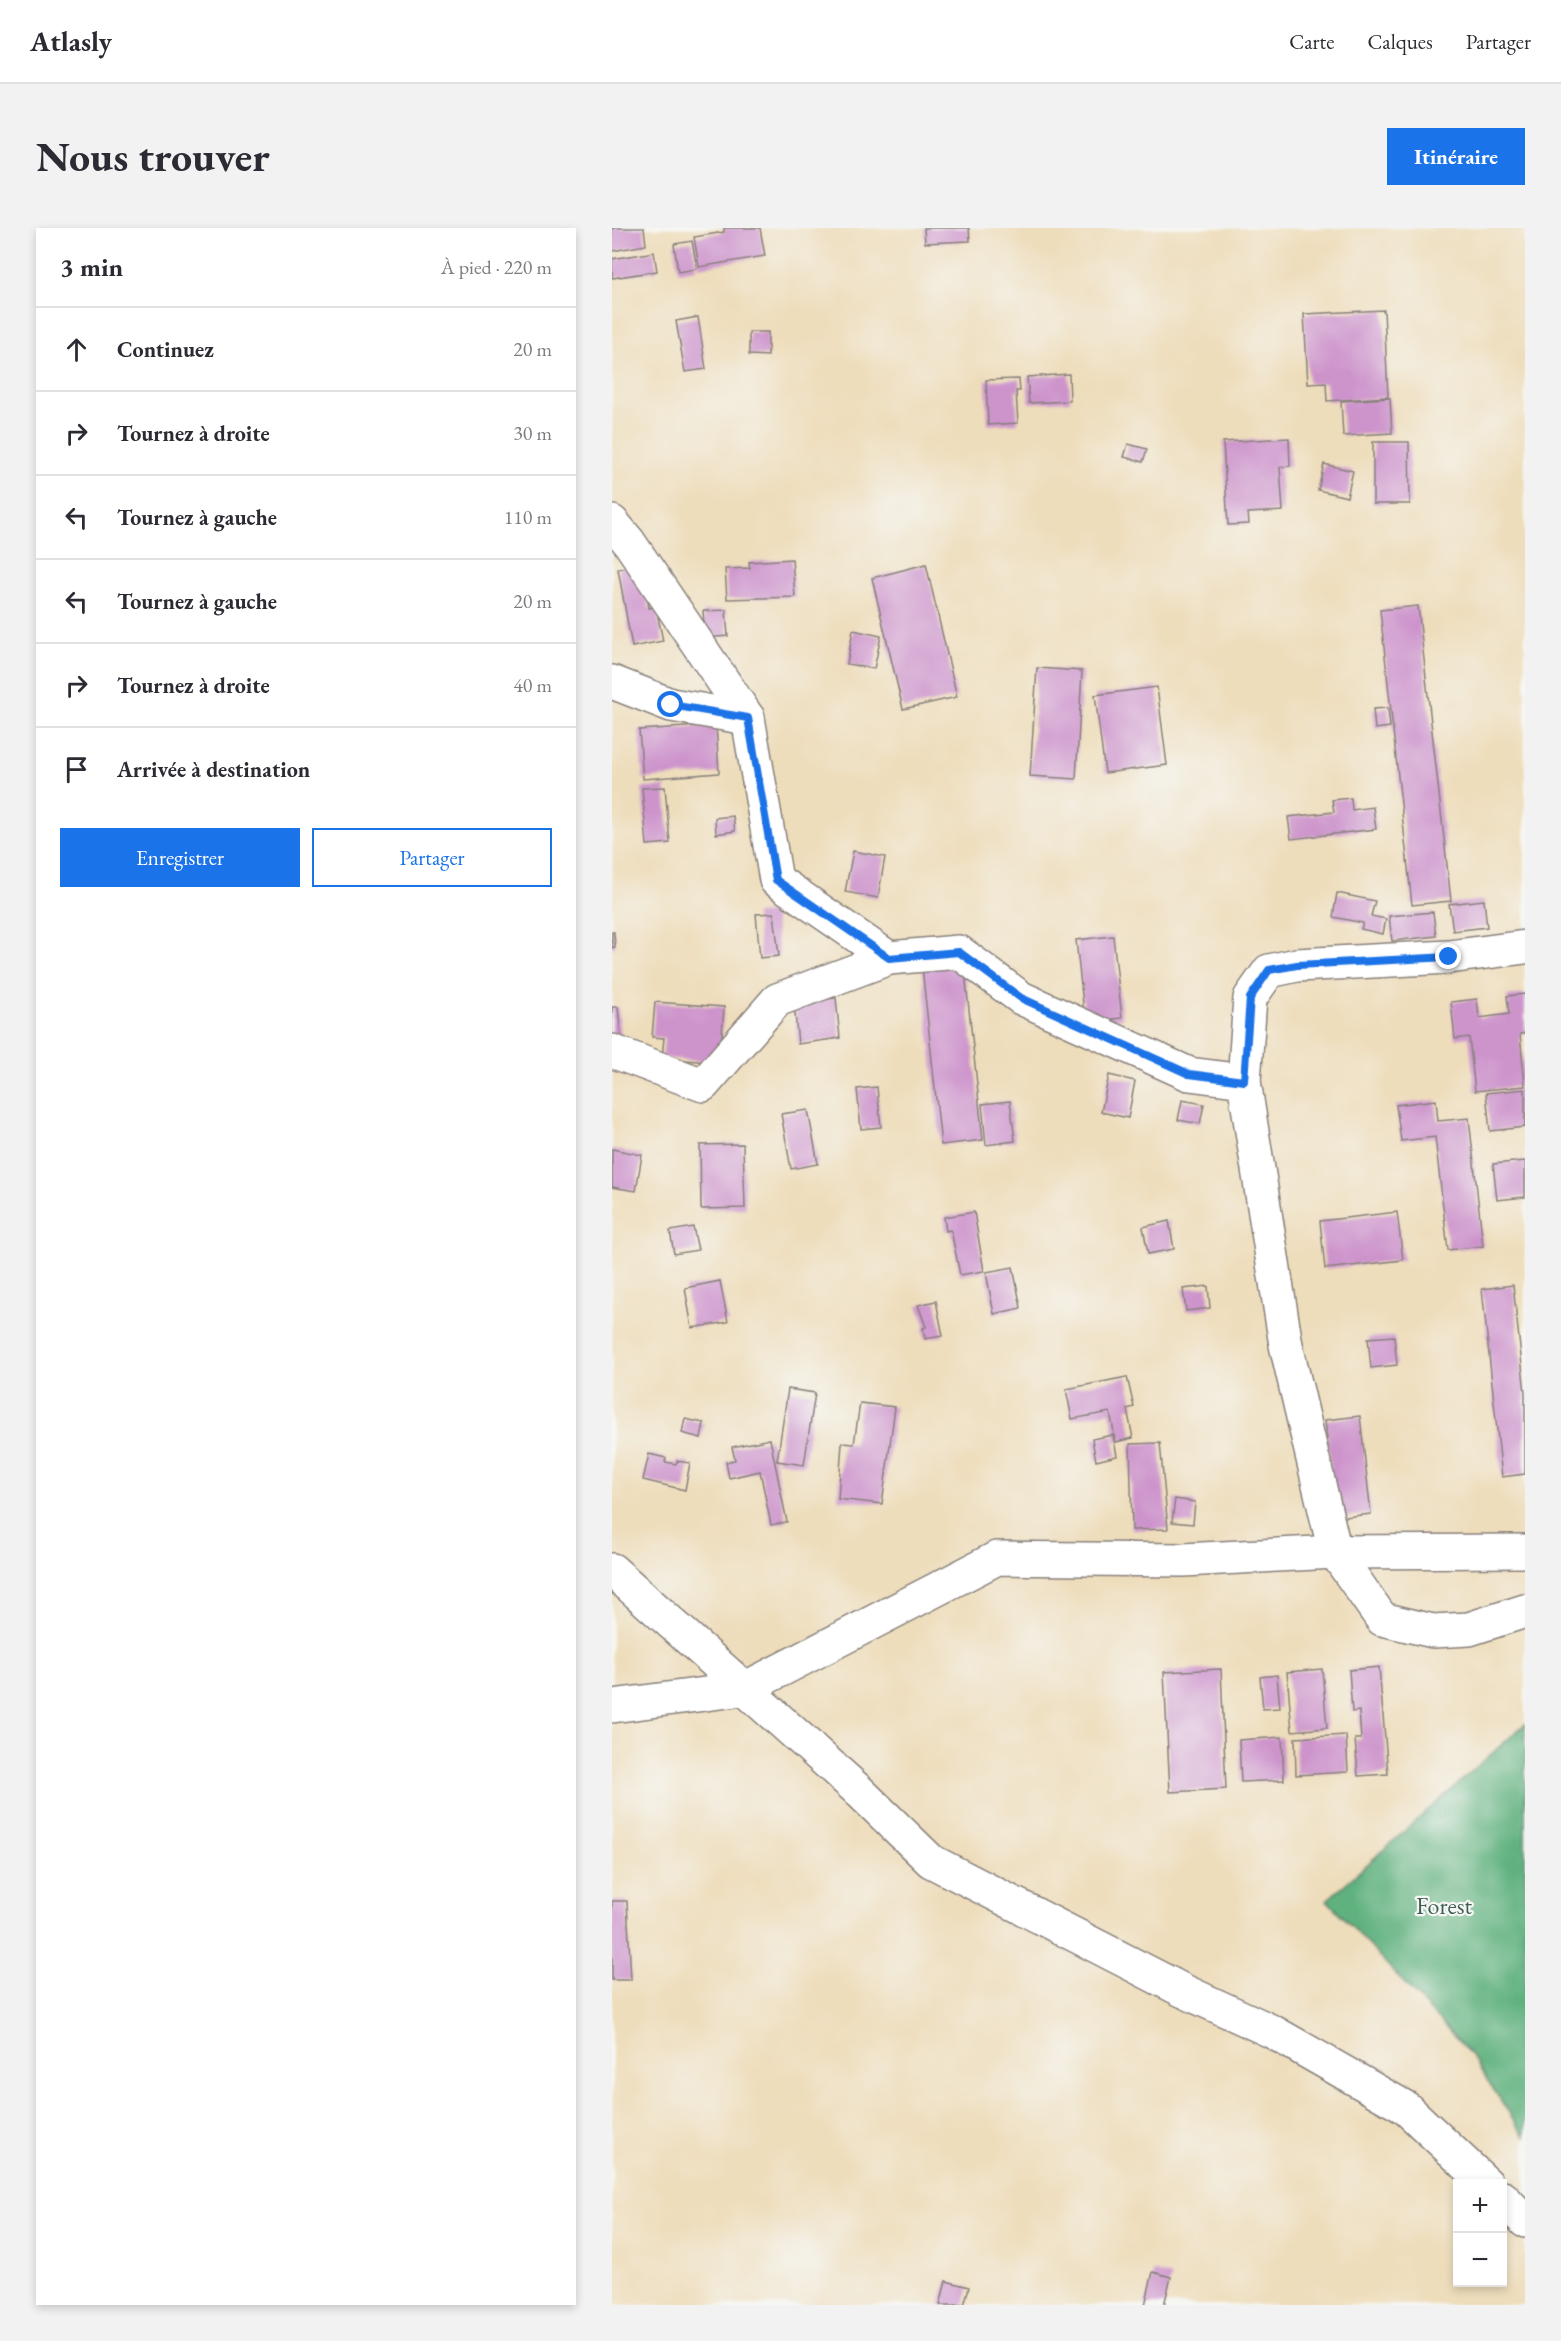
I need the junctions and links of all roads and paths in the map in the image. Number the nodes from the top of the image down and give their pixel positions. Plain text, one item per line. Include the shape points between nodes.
1 (612, 522) edge
2 (612, 682) edge
3 (748, 718) junction
4 (1525, 947) edge
5 (889, 958) junction
6 (612, 1051) edge
7 (1244, 1081) junction
8 (1525, 1551) edge
9 (1335, 1552) junction
10 (612, 1570) edge
11 (1525, 1611) edge
12 (744, 1689) junction
13 (612, 1706) edge
14 (1482, 2179) edge
15 (1507, 2202) edge
16 (1525, 2221) edge

1 - 3 street
2 - 3 street via 671,705
3 - 5 street via 776,880
4 - 7 street via 1449,957 1269,970 1250,998
5 - 6 street via 777,1000 703,1085
5 - 7 street via 959,952 1021,998 1189,1074
7 - 9 street via 1286,1345
8 - 9 street
9 - 11 street via 1383,1619 1433,1631 1460,1630
9 - 12 street via 1183,1560 997,1558
10 - 12 street
12 - 13 street
12 - 14 street via 931,1861 1273,2031 1407,2108
15 - 16 street

